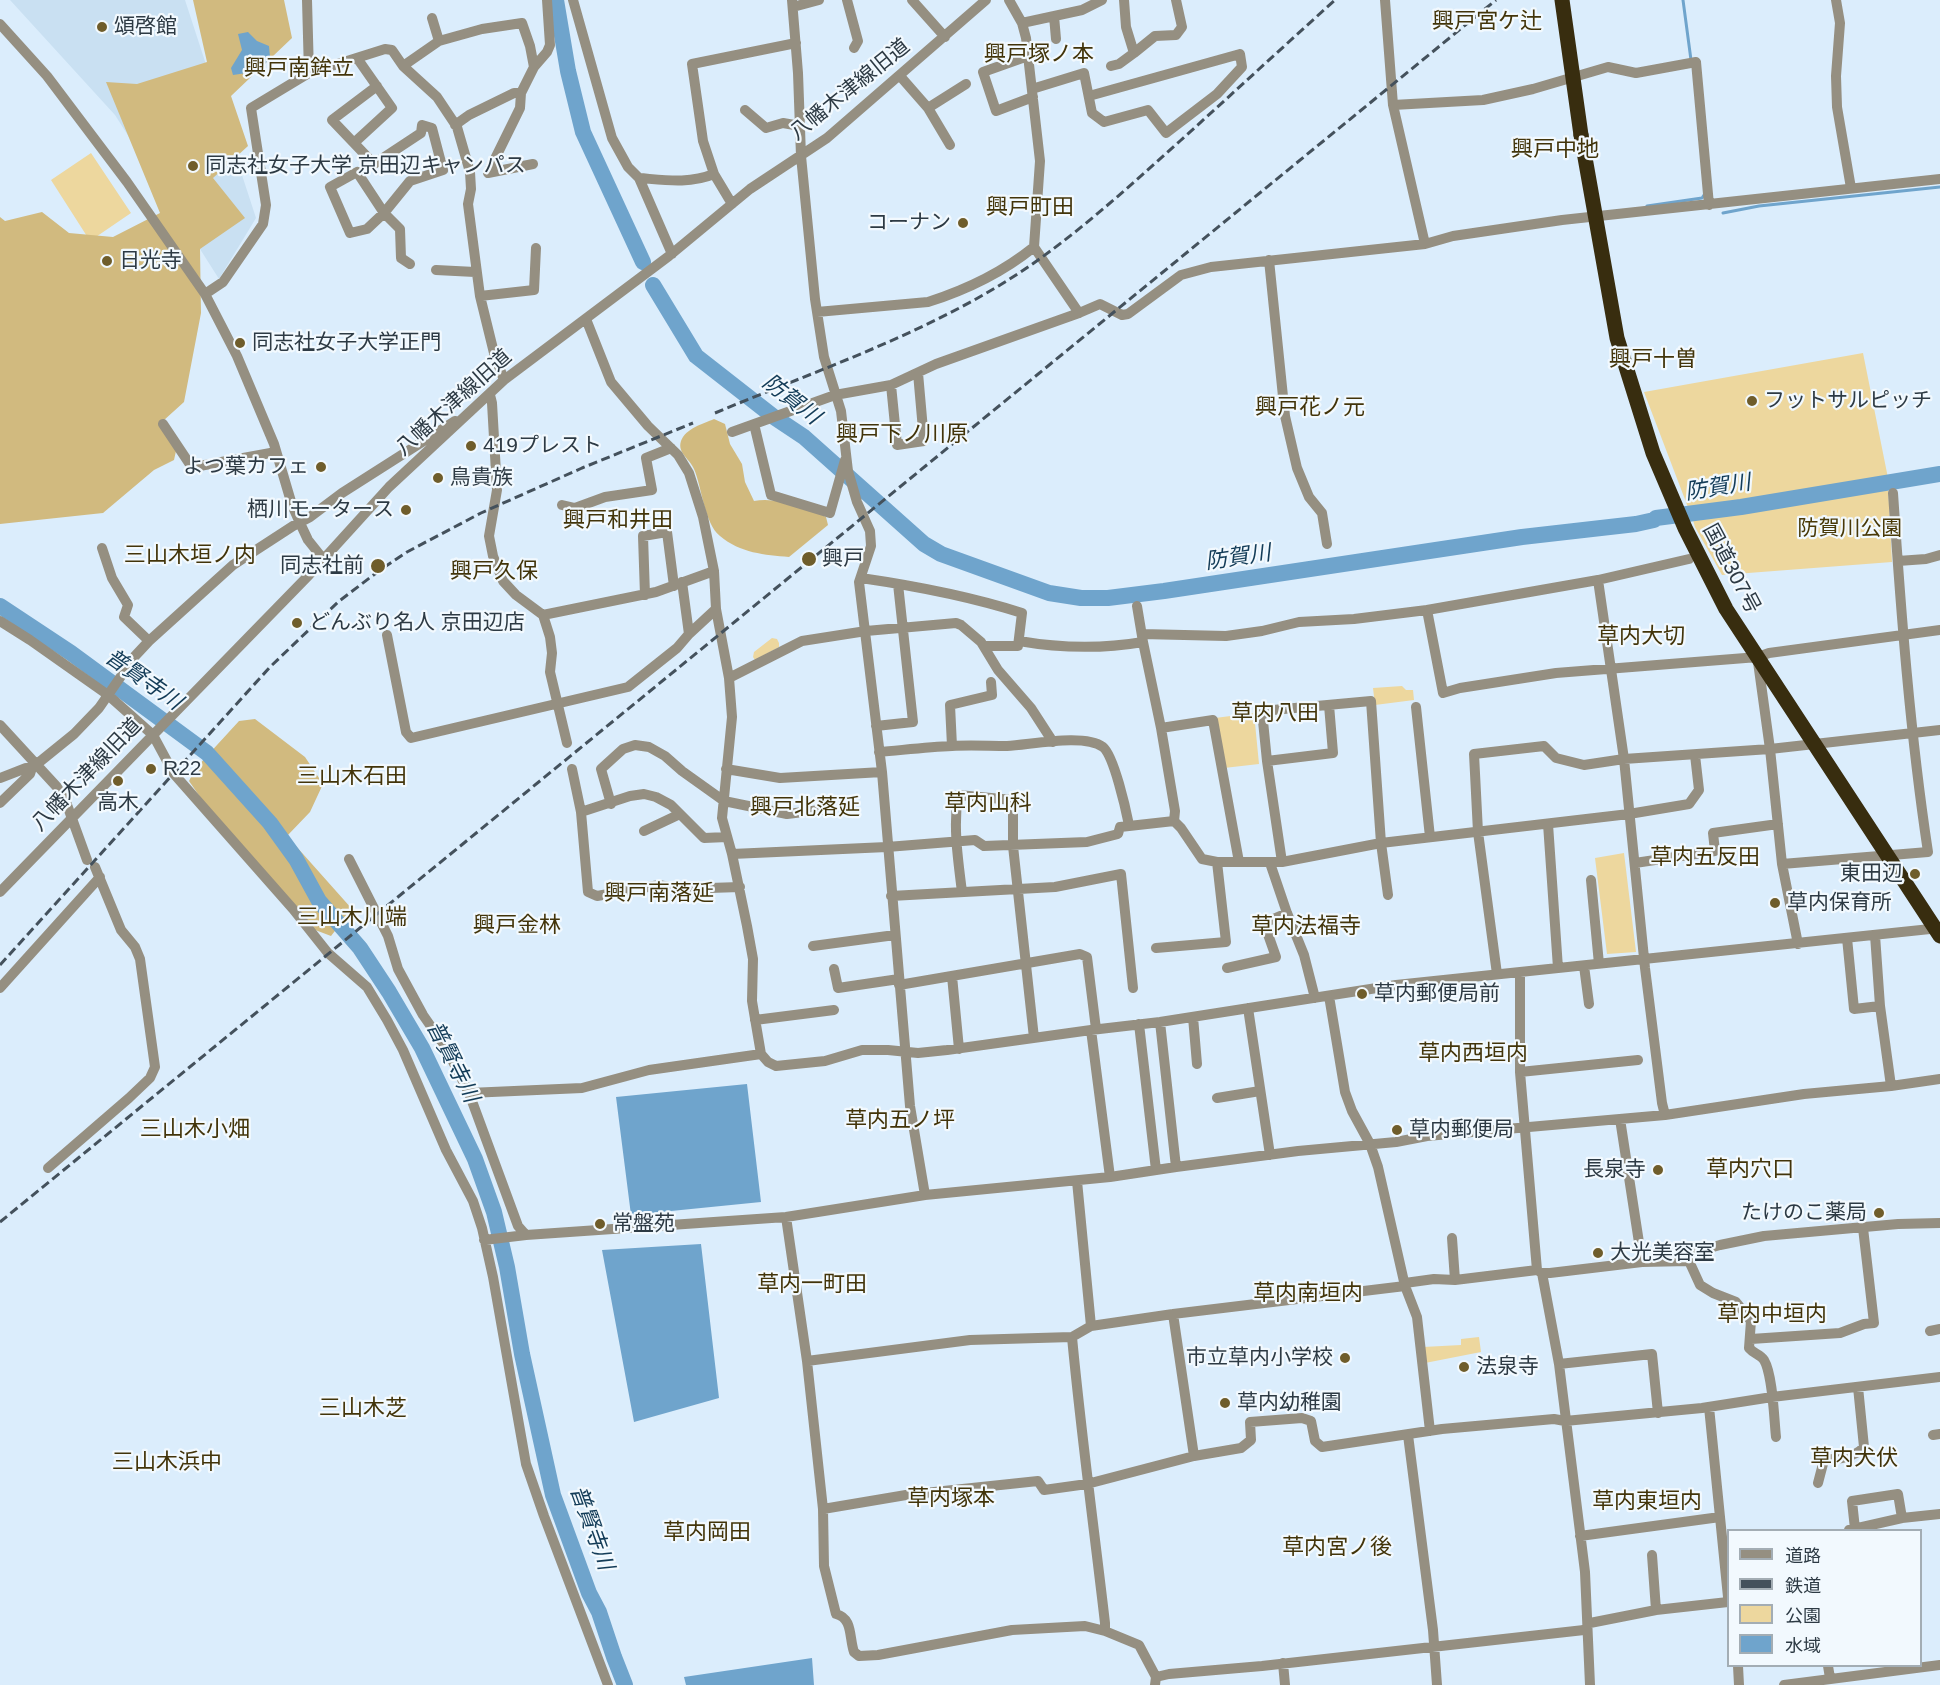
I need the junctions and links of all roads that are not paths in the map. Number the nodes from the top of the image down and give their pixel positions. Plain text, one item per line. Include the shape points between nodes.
1 (307, 0) edge
2 (547, 0) edge
3 (573, 0) edge
4 (819, 0) edge
5 (847, 0) edge
6 (912, 0) edge
7 (986, 0) edge
8 (1009, 0) edge
9 (1102, 0) edge
10 (1124, 0) edge
11 (1176, 0) edge
12 (1385, 0) edge
13 (1562, 0) edge
14 (1836, 0) edge
15 (792, 4) edge
16 (1054, 16) junction
17 (432, 18) dead end
18 (1022, 23) junction
19 (0, 24) edge
20 (945, 37) junction
21 (1056, 39) dead end
22 (439, 41) junction
23 (796, 43) junction
24 (854, 48) dead end
25 (1134, 53) junction
26 (1028, 56) junction
27 (357, 58) junction
28 (404, 66) junction
29 (1111, 66) dead end
30 (534, 67) junction
31 (309, 74) junction
32 (900, 76) junction
33 (966, 84) dead end
34 (377, 86) junction
35 (521, 93) junction
36 (1032, 93) junction
37 (1089, 96) junction
38 (1394, 105) junction
39 (928, 108) junction
40 (745, 110) dead end
41 (455, 124) junction
42 (800, 126) junction
43 (355, 142) junction
44 (950, 145) dead end
45 (801, 156) junction
46 (533, 164) dead end
47 (714, 174) junction
48 (639, 178) junction
49 (1940, 179) edge
50 (1851, 188) junction
51 (732, 204) junction
52 (1709, 205) junction
53 (384, 213) junction
54 (1594, 218) junction
55 (1425, 244) junction
56 (1034, 247) junction
57 (536, 248) dead end
58 (672, 254) junction
59 (1269, 260) junction
60 (410, 264) dead end
61 (436, 270) dead end
62 (475, 272) junction
63 (205, 294) junction
64 (480, 296) junction
65 (817, 312) junction
66 (1079, 313) junction
67 (586, 319) junction
68 (918, 373) junction
69 (504, 380) junction
70 (891, 386) junction
71 (490, 395) junction
72 (835, 395) junction
73 (468, 414) junction
74 (164, 424) dead end
75 (754, 424) junction
76 (732, 432) dead end
77 (671, 448) junction
78 (276, 452) junction
79 (846, 456) junction
80 (1893, 493) dead end
81 (562, 505) dead end
82 (300, 523) junction
83 (1328, 544) dead end
84 (102, 548) dead end
85 (1940, 555) edge
86 (1689, 559) dead end
87 (324, 560) junction
88 (1898, 561) junction
89 (714, 572) junction
90 (861, 578) junction
91 (1598, 580) junction
92 (678, 584) junction
93 (898, 584) junction
94 (645, 595) junction
95 (1137, 606) dead end
96 (716, 609) junction
97 (1427, 610) junction
98 (543, 615) junction
99 (0, 621) edge
100 (903, 628) junction
101 (1940, 630) edge
102 (866, 632) junction
103 (689, 634) junction
104 (387, 635) dead end
105 (1903, 636) junction
106 (1142, 638) junction
107 (149, 641) junction
108 (1019, 641) junction
109 (984, 646) junction
110 (1758, 657) junction
111 (1610, 669) junction
112 (729, 678) junction
113 (991, 682) dead end
114 (109, 694) junction
115 (557, 705) junction
116 (1329, 705) junction
117 (1416, 706) dead end
118 (0, 725) edge
119 (876, 726) junction
120 (1161, 728) junction
121 (1940, 730) edge
122 (155, 733) junction
123 (1912, 733) junction
124 (1053, 742) junction
125 (567, 743) dead end
126 (1814, 744) junction
127 (952, 746) junction
128 (1770, 749) junction
129 (879, 752) junction
130 (1695, 755) junction
131 (1624, 759) junction
132 (1267, 761) junction
133 (35, 766) junction
134 (572, 769) dead end
135 (726, 770) junction
136 (882, 772) junction
137 (0, 778) edge
138 (724, 801) junction
139 (0, 803) edge
140 (611, 804) junction
141 (828, 809) dead end
142 (580, 813) junction
143 (680, 814) junction
144 (1629, 814) junction
145 (72, 818) junction
146 (1174, 821) junction
147 (1548, 824) junction
148 (1778, 824) junction
149 (1129, 825) junction
150 (644, 831) dead end
151 (1478, 832) junction
152 (727, 837) junction
153 (1430, 837) junction
154 (956, 842) junction
155 (1381, 843) junction
156 (1940, 845) edge
157 (1013, 846) junction
158 (887, 847) junction
159 (1928, 847) junction
160 (732, 854) junction
161 (1888, 856) junction
162 (349, 859) dead end
163 (1217, 862) junction
164 (1239, 862) junction
165 (1282, 862) junction
166 (1270, 863) junction
167 (1635, 863) junction
168 (1782, 864) junction
169 (94, 868) junction
170 (1591, 880) dead end
171 (740, 887) junction
172 (1018, 888) junction
173 (0, 892) edge
174 (962, 892) junction
175 (1388, 895) dead end
176 (891, 896) junction
177 (1287, 913) junction
178 (1938, 931) edge
179 (895, 935) junction
180 (1875, 935) junction
181 (1847, 938) junction
182 (1798, 944) junction
183 (813, 946) dead end
184 (1156, 948) dead end
185 (1645, 958) junction
186 (1025, 964) junction
187 (1599, 964) junction
188 (1584, 966) junction
189 (1227, 968) dead end
190 (1558, 968) junction
191 (834, 969) dead end
192 (1520, 972) junction
193 (1497, 974) junction
194 (952, 976) junction
195 (899, 982) junction
196 (0, 988) edge
197 (1133, 988) dead end
198 (1329, 996) junction
199 (1315, 998) junction
200 (1589, 1004) dead end
201 (1880, 1006) junction
202 (1248, 1008) junction
203 (834, 1010) dead end
204 (1193, 1017) junction
205 (755, 1020) junction
206 (1160, 1022) junction
207 (1139, 1024) junction
208 (1093, 1029) junction
209 (1034, 1038) junction
210 (959, 1049) junction
211 (905, 1052) junction
212 (761, 1054) junction
213 (1638, 1060) dead end
214 (1197, 1064) dead end
215 (1520, 1072) junction
216 (1940, 1079) edge
217 (1891, 1086) junction
218 (1260, 1090) junction
219 (469, 1093) junction
220 (1217, 1098) dead end
221 (1665, 1115) junction
222 (1620, 1119) junction
223 (1525, 1127) junction
224 (1370, 1144) junction
225 (1270, 1155) junction
226 (1176, 1167) junction
227 (48, 1168) dead end
228 (1155, 1170) junction
229 (1110, 1177) junction
230 (1077, 1181) junction
231 (925, 1195) junction
232 (786, 1217) junction
233 (1940, 1223) edge
234 (1863, 1228) junction
235 (521, 1236) junction
236 (1452, 1238) dead end
237 (487, 1240) junction
238 (1689, 1261) junction
239 (1642, 1262) junction
240 (1540, 1272) junction
241 (1455, 1280) junction
242 (1405, 1285) junction
243 (1173, 1314) junction
244 (1091, 1326) junction
245 (1072, 1337) junction
246 (1750, 1339) junction
247 (807, 1361) junction
248 (1558, 1364) junction
249 (1940, 1377) edge
250 (1858, 1387) junction
251 (1772, 1397) junction
252 (1709, 1407) junction
253 (1658, 1413) junction
254 (1565, 1421) junction
255 (1430, 1431) junction
256 (1408, 1435) junction
257 (1776, 1437) dead end
258 (1194, 1456) junction
259 (1818, 1483) dead end
260 (1087, 1484) junction
261 (823, 1509) junction
262 (1940, 1514) edge
263 (1720, 1517) junction
264 (1902, 1518) junction
265 (1852, 1529) edge
266 (1856, 1529) edge
267 (1580, 1536) junction
268 (1726, 1551) edge
269 (1652, 1555) dead end
270 (1727, 1574) edge
271 (1727, 1602) edge
272 (1656, 1610) junction
273 (1587, 1627) junction
274 (1105, 1631) junction
275 (1435, 1648) junction
276 (1283, 1663) junction
277 (1940, 1665) edge
278 (1738, 1667) edge
279 (1828, 1667) edge
280 (1830, 1678) junction
281 (1873, 1679) edge
282 (1155, 1681) edge
283 (609, 1685) edge
284 (1285, 1685) edge
285 (1437, 1685) edge
286 (1590, 1685) edge
287 (1739, 1685) edge
288 (1784, 1685) edge

1 - 31 street
2 - 30 street via 550,45
3 - 48 street via 612,138
4 - 15 street
5 - 24 street via 858,41
6 - 20 street
7 - 20 street, 八幡木津線旧道
8 - 18 street
9 - 16 street via 1082,10
10 - 25 street via 1126,27
11 - 25 street via 1182,27 1176,34 1155,36
12 - 38 street
13 - 54 highway, 国道307号, bridge
14 - 50 street via 1840,23 1837,107
15 - 23 street
16 - 18 street
16 - 21 street
17 - 22 street
18 - 26 street
19 - 63 street via 67,102
20 - 32 street, 八幡木津線旧道
22 - 28 street
22 - 30 street via 522,23
23 - 42 street
23 - 47 street via 692,64 703,141
25 - 29 street
26 - 36 street
26 - 36 street via 983,72 996,111
27 - 28 street via 392,50
27 - 31 street
27 - 34 street
28 - 41 street via 437,97
30 - 35 street
31 - 63 street via 251,108 266,205 263,225 223,282
32 - 39 street
32 - 45 street, 八幡木津線旧道
33 - 39 street
34 - 43 street via 392,108
34 - 43 street via 332,120
35 - 41 street
35 - 46 street via 520,108 488,173
36 - 37 street via 1084,73
36 - 56 street via 1040,161
37 - 37 street via 1092,114 1104,122 1148,110 1166,133 1217,94 1242,66 1240,54
38 - 52 street via 1499,98 1608,68 1636,73 1696,62
38 - 55 street
39 - 44 street
40 - 42 street via 766,128 783,123
41 - 62 street via 470,172 468,204
42 - 45 street
43 - 53 street via 374,164 422,133 422,125 432,128 443,170 410,181
45 - 51 street, 八幡木津線旧道
45 - 65 street
47 - 48 street via 699,180
47 - 51 street
48 - 58 street
49 - 50 street
50 - 52 street
51 - 58 street, 八幡木津線旧道
52 - 54 street
53 - 53 street via 367,229 350,233 330,187 357,172
53 - 60 street via 400,229 401,258
54 - 55 street via 1453,236
54 - 110 highway, 国道307号 via 1617,338 1653,453 1726,609
55 - 59 street
56 - 65 street via 989,277 928,302
56 - 66 street
57 - 64 street via 534,290
58 - 67 street, 八幡木津線旧道
59 - 66 street via 1181,275 1128,314 1100,304
59 - 83 street via 1285,417 1297,468 1309,497 1322,513
61 - 62 street
62 - 64 street
63 - 78 street via 237,356
64 - 69 street
65 - 72 street
66 - 68 street
67 - 69 street, 八幡木津線旧道
67 - 77 street via 611,382
68 - 70 street
68 - 70 street via 924,441 897,445
69 - 71 street, 八幡木津線旧道
70 - 72 street
71 - 73 street, 八幡木津線旧道
71 - 98 street via 497,476 489,536 493,556 503,581
72 - 75 street
72 - 79 street via 841,411
73 - 82 street
73 - 87 street, 八幡木津線旧道 via 389,487
74 - 78 street via 194,467
75 - 76 street
75 - 79 street via 771,495 830,513
77 - 81 street via 646,458 652,490 605,497 575,508
77 - 89 street via 689,473
78 - 82 street
79 - 90 street via 853,488 870,531 871,546
80 - 88 street
82 - 87 street
82 - 107 street via 233,564
84 - 107 street via 112,578 128,605 124,617
85 - 88 street
86 - 91 street
87 - 122 street, 八幡木津線旧道
88 - 105 street
89 - 92 street
89 - 96 street
90 - 93 street
90 - 102 street
91 - 97 street
91 - 111 street
92 - 94 street
92 - 94 street via 667,532 643,536
92 - 103 street
93 - 100 street
93 - 108 street via 973,598 1022,613
94 - 98 street
95 - 106 street
96 - 103 street
96 - 112 street
97 - 106 street via 1354,620 1299,622 1226,636
97 - 111 street via 1443,693 1556,673
98 - 115 street via 550,637 550,672
99 - 114 street
100 - 102 street
100 - 109 street via 956,623
100 - 119 street via 913,722
101 - 105 street
102 - 112 street via 802,641
102 - 119 street
103 - 115 street via 628,687
104 - 115 street via 406,732 411,738
105 - 110 street
105 - 123 street
106 - 108 street via 1123,646 1090,647
106 - 120 street
107 - 114 street
108 - 109 street via 1018,646
109 - 124 street
110 - 111 street
110 - 126 highway, 国道307号
110 - 128 street
111 - 131 street
112 - 135 street via 732,717
113 - 127 street via 992,695 950,705
114 - 122 street
114 - 133 street via 75,734
115 - 125 street
116 - 132 street via 1333,753
116 - 132 street via 1262,711
116 - 155 street via 1371,701
117 - 153 street
118 - 133 street
119 - 129 street
120 - 146 street
120 - 164 street via 1213,720
121 - 123 street
122 - 145 street, 八幡木津線旧道
122 - 237 street via 174,774 328,953 367,987 403,1050
123 - 126 street
123 - 159 street
124 - 127 street
124 - 149 street via 1080,741 1102,747 1119,786
126 - 128 street
126 - 161 highway, 国道307号
127 - 129 street
128 - 130 street
128 - 148 street
129 - 136 street
130 - 131 street
130 - 144 street via 1699,790 1689,804
131 - 144 street
131 - 151 street via 1584,765 1556,758 1544,746 1474,754
132 - 165 street
133 - 137 street
133 - 139 street
133 - 145 street via 57,787
134 - 142 street
135 - 136 street via 780,778
135 - 138 street
136 - 158 street
138 - 140 street via 665,756 635,745 623,749 601,769
138 - 141 street via 788,814
138 - 152 street via 722,818
140 - 142 street
140 - 143 street via 644,794 656,796
142 - 171 street via 588,892 597,896 659,885 679,889
143 - 150 street
143 - 152 street via 704,838
144 - 147 street
144 - 167 street
145 - 169 street
145 - 173 street, 八幡木津線旧道
146 - 149 street
146 - 163 street via 1202,860
147 - 151 street
147 - 190 street
148 - 167 street via 1713,833 1715,852
148 - 168 street
149 - 157 street via 1120,827 1118,834 1087,842
151 - 153 street
151 - 193 street
152 - 160 street
153 - 155 street
154 - 157 street via 975,840 984,846
154 - 157 street via 958,795 1013,800
154 - 158 street
154 - 174 street
155 - 165 street
155 - 175 street
156 - 159 street
157 - 172 street
158 - 160 street
158 - 176 street
159 - 161 street via 1928,852
160 - 171 street
161 - 168 street
161 - 178 highway, 国道307号
162 - 219 street via 388,936 398,969
163 - 164 street
163 - 184 street via 1226,942
164 - 166 street
165 - 166 street
166 - 177 street
167 - 185 street
168 - 182 street
169 - 196 street
169 - 227 street via 121,930 140,959 154,1067 150,1078
170 - 187 street
171 - 205 street via 753,959
172 - 174 street
172 - 186 street
172 - 197 street via 1121,874
174 - 176 street
176 - 179 street
177 - 189 street via 1264,923 1276,957
177 - 199 street via 1304,955
178 - 180 street
179 - 183 street
179 - 195 street
180 - 181 street
180 - 201 street
181 - 182 street
181 - 201 street via 1854,1009
182 - 185 street
185 - 187 street
185 - 221 street
186 - 194 street
186 - 208 street via 1080,954 1087,957
186 - 209 street
187 - 188 street
188 - 190 street
188 - 200 street
190 - 192 street
191 - 195 street via 838,988
192 - 193 street
192 - 215 street
193 - 198 street
194 - 195 street
194 - 210 street
195 - 211 street
198 - 199 street
198 - 224 street via 1345,1092
199 - 202 street
201 - 217 street
202 - 204 street
202 - 218 street
203 - 205 street
204 - 206 street
204 - 214 street
205 - 212 street
206 - 207 street
206 - 226 street
207 - 208 street
207 - 228 street
208 - 209 street
208 - 229 street
209 - 210 street
210 - 211 street
211 - 212 street via 862,1050 825,1061 776,1066
211 - 231 street
212 - 219 street via 649,1070 582,1088
213 - 215 street
215 - 223 street
216 - 217 street
217 - 221 street via 1804,1094
218 - 220 street
218 - 225 street
219 - 235 street
221 - 222 street
222 - 223 street
222 - 239 street
223 - 224 street
223 - 240 street
224 - 225 street
224 - 242 street
225 - 226 street
226 - 228 street
228 - 229 street
229 - 230 street
230 - 231 street
230 - 244 street
231 - 232 street
232 - 235 street
232 - 247 street
233 - 234 street
234 - 238 street via 1764,1236 1692,1253
234 - 246 street via 1874,1323 1840,1333
235 - 237 street
236 - 241 street
237 - 283 street via 526,1464
238 - 239 street
238 - 246 street via 1700,1285 1736,1302 1751,1321
239 - 240 street
240 - 241 street
240 - 248 street
241 - 242 street via 1434,1279
242 - 243 street
242 - 255 street via 1417,1317
243 - 244 street
243 - 258 street
244 - 245 street
245 - 247 street via 970,1340
245 - 260 street
246 - 251 street via 1749,1348 1761,1357 1768,1370
247 - 261 street
248 - 253 street via 1652,1354
248 - 254 street
249 - 250 street
250 - 251 street
250 - 259 street via 1864,1447 1859,1453 1824,1460
251 - 252 street
251 - 257 street
252 - 253 street
252 - 263 street
253 - 254 street
254 - 255 street
254 - 267 street
255 - 256 street
256 - 258 street via 1322,1447 1315,1441 1311,1421 1302,1418 1250,1422 1251,1440 1241,1448
256 - 275 street
258 - 260 street
260 - 261 street via 1044,1490 1038,1481 1006,1484
260 - 274 street
261 - 274 street via 824,1566 836,1614 848,1621 852,1647 859,1656 1012,1630 1085,1626
262 - 264 street
263 - 267 street
263 - 268 street
264 - 265 street via 1898,1494 1852,1501
264 - 266 street
267 - 273 street
268 - 270 street
269 - 272 street
271 - 272 street
272 - 273 street via 1590,1623
273 - 275 street
273 - 286 street
274 - 282 street via 1139,1645
275 - 276 street
275 - 285 street
276 - 282 street via 1169,1674
276 - 284 street
277 - 281 street
278 - 287 street
279 - 280 street
280 - 281 street
280 - 288 street

